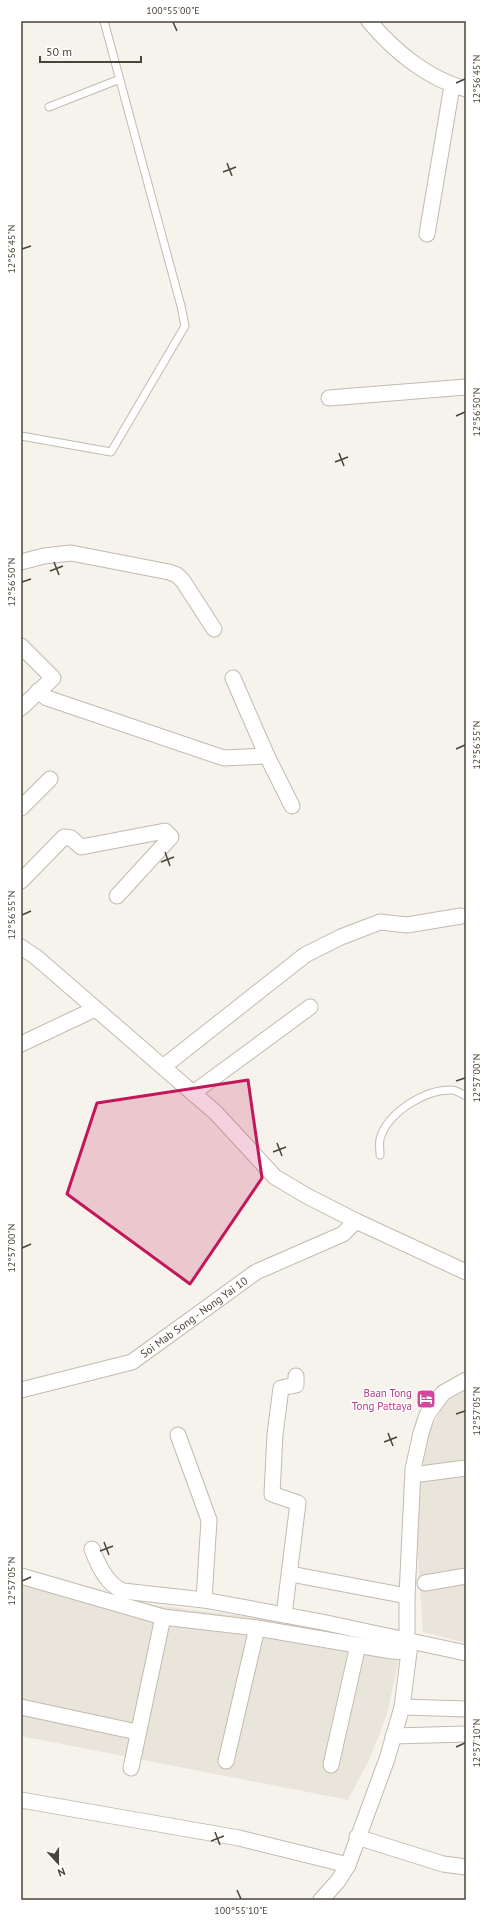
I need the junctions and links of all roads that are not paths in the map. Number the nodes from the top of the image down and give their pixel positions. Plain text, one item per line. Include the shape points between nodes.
1 (104, 21) edge
2 (369, 21) edge
3 (120, 79) junction
4 (459, 87) edge
5 (49, 107) dead end
6 (426, 234) dead end
7 (466, 387) edge
8 (329, 398) dead end
9 (21, 436) edge
10 (21, 562) edge
11 (214, 629) dead end
12 (21, 646) edge
13 (232, 678) dead end
14 (38, 691) junction
15 (21, 708) edge
16 (267, 756) junction
17 (50, 779) dead end
18 (292, 806) dead end
19 (21, 808) edge
20 (21, 881) edge
21 (117, 896) dead end
22 (461, 916) dead end
23 (21, 947) edge
24 (310, 1007) dead end
25 (95, 1009) junction
26 (21, 1044) edge
27 (163, 1067) junction
28 (193, 1093) junction
29 (466, 1096) edge
30 (380, 1155) dead end
31 (356, 1220) junction
32 (466, 1272) edge
33 (296, 1376) dead end
34 (466, 1380) edge
35 (21, 1390) edge
36 (178, 1435) dead end
37 (466, 1468) edge
38 (420, 1474) dead end
39 (92, 1549) dead end
40 (296, 1575) dead end
41 (21, 1576) edge
42 (466, 1576) edge
43 (425, 1583) dead end
44 (407, 1596) junction
45 (204, 1600) junction
46 (284, 1615) junction
47 (163, 1617) junction
48 (257, 1628) junction
49 (358, 1645) junction
50 (408, 1646) junction
51 (466, 1653) edge
52 (21, 1707) edge
53 (402, 1707) junction
54 (466, 1709) edge
55 (137, 1732) junction
56 (466, 1734) edge
57 (392, 1736) junction
58 (226, 1761) dead end
59 (331, 1765) dead end
60 (131, 1768) dead end
61 (21, 1800) edge
62 (357, 1837) junction
63 (348, 1865) junction
64 (466, 1867) edge
65 (321, 1900) edge

1 - 3 lane
2 - 4 street via 386,41 419,66
3 - 5 lane
3 - 9 lane via 185,326 111,452
4 - 6 street
7 - 8 street
10 - 11 street via 71,553 169,572 183,581
12 - 14 street via 53,678
13 - 16 street
14 - 15 street
14 - 16 street via 47,698 224,758
16 - 18 street
17 - 19 street
20 - 21 street via 64,837 71,838 81,847 165,831 171,837
22 - 27 street via 407,925 380,922 340,936 305,955
23 - 25 street
24 - 28 street
25 - 26 street
25 - 27 street
27 - 28 street
28 - 31 street via 216,1113 275,1177
29 - 30 lane via 453,1090 430,1094 398,1112 383,1131 379,1141
31 - 32 street
31 - 35 street, Soi Mab Song - Nong Yai 10 via 343,1234 256,1272 132,1362
33 - 46 street via 296,1385 281,1388 275,1434 272,1494 298,1503
34 - 44 street via 443,1393 427,1415 421,1432 413,1469
36 - 45 street via 209,1520
37 - 38 street
39 - 45 street via 97,1564 118,1590
40 - 44 street
41 - 47 street
42 - 43 street
44 - 50 street
45 - 46 street
46 - 50 street
47 - 48 street
47 - 55 street
48 - 49 street
48 - 58 street
49 - 50 street
49 - 59 street
50 - 51 street
50 - 53 street
52 - 55 street
53 - 54 street
53 - 57 street
55 - 60 street
56 - 57 street
57 - 62 street via 387,1760
61 - 63 street via 239,1838
62 - 63 street
62 - 64 street via 442,1864
63 - 65 street

